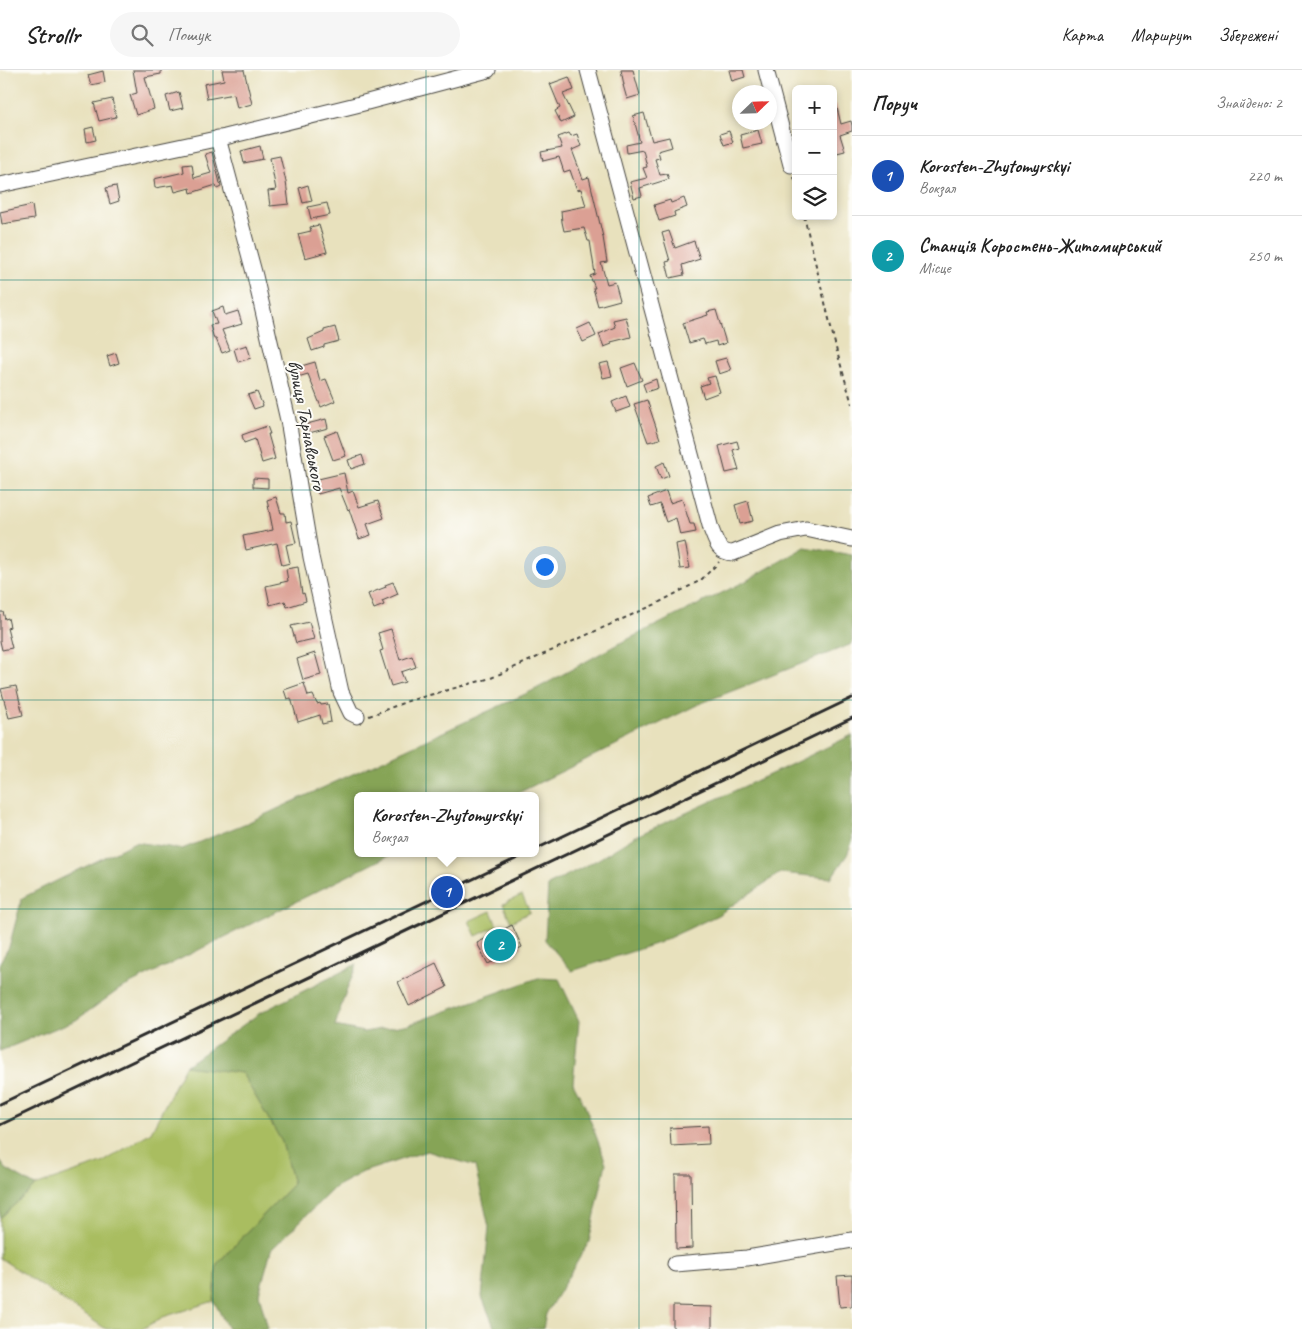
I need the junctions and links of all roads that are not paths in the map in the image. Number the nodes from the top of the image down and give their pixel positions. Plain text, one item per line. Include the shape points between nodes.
1 (488, 70) edge
2 (588, 70) edge
3 (766, 70) edge
4 (218, 138) junction
5 (791, 165) dead end
6 (0, 185) edge
7 (852, 539) edge
8 (357, 716) road end
9 (852, 1240) edge
10 (675, 1264) dead end

1 - 4 street
2 - 7 street via 711,529 720,550 733,554 780,534 806,529
3 - 5 street
4 - 6 street
4 - 8 street, вулиця Тарнавського via 255,276 288,420 313,566 341,692 351,713
9 - 10 street via 747,1258

